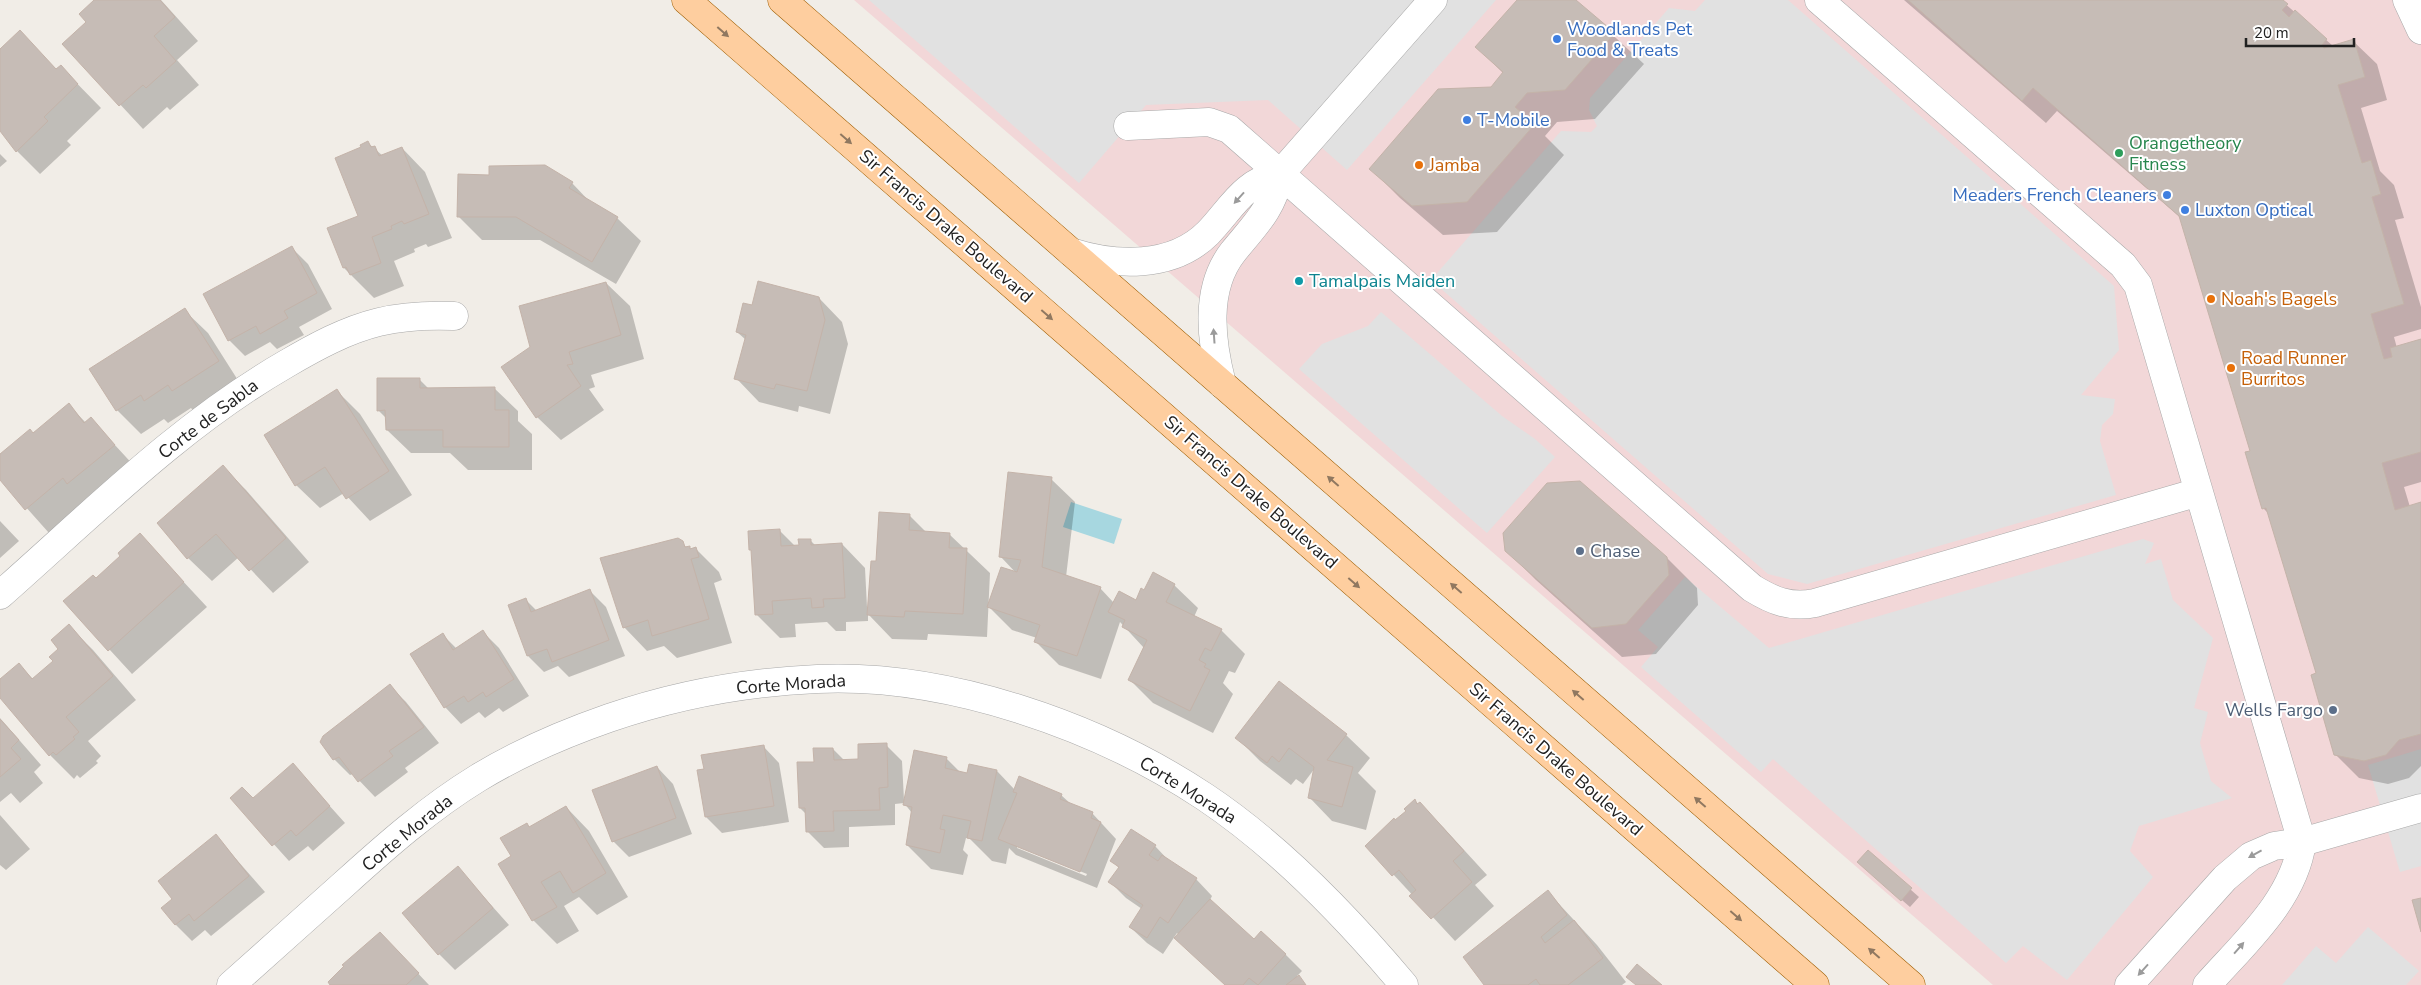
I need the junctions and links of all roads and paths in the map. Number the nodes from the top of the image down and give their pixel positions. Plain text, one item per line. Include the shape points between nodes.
1 (686, 0) edge
2 (782, 0) edge
3 (1432, 0) edge
4 (1819, 0) edge
5 (2407, 0) edge
6 (2421, 30) edge
7 (1128, 126) dead end
8 (1280, 174) junction
9 (1071, 252) junction
10 (454, 316) dead end
11 (1222, 384) junction
12 (2199, 492) junction
13 (0, 595) edge
14 (2421, 808) edge
15 (2302, 842) junction
16 (231, 985) edge
17 (1404, 985) edge
18 (1815, 985) edge
19 (1911, 985) edge
20 (2129, 985) edge
21 (2207, 985) edge

1 -> 18 main road, Sir Francis Drake Boulevard
2 - 9 main road
3 - 8 street
4 - 12 street via 2128,271 2138,285
5 - 6 street
7 - 8 street via 1217,123 1229,129
8 -> 9 street via 1248,188 1208,233 1178,253 1151,260 1117,262
11 -> 8 street via 1214,337 1216,283 1230,257 1270,206
8 - 12 street via 1748,584 1780,603 1803,606 1822,601
9 - 11 main road
10 - 13 street, Corte de Sabla via 414,316 362,327 302,354 258,380 181,436
19 -> 11 main road
12 - 15 street
14 - 15 street
15 -> 20 street via 2262,850 2240,862
21 -> 15 street via 2281,897 2296,867
16 - 17 street, Corte Morada via 409,827 477,778 516,756 589,725 664,701 739,686 820,679 906,684 999,703 1078,730 1143,760 1205,797 1263,841 1330,905

